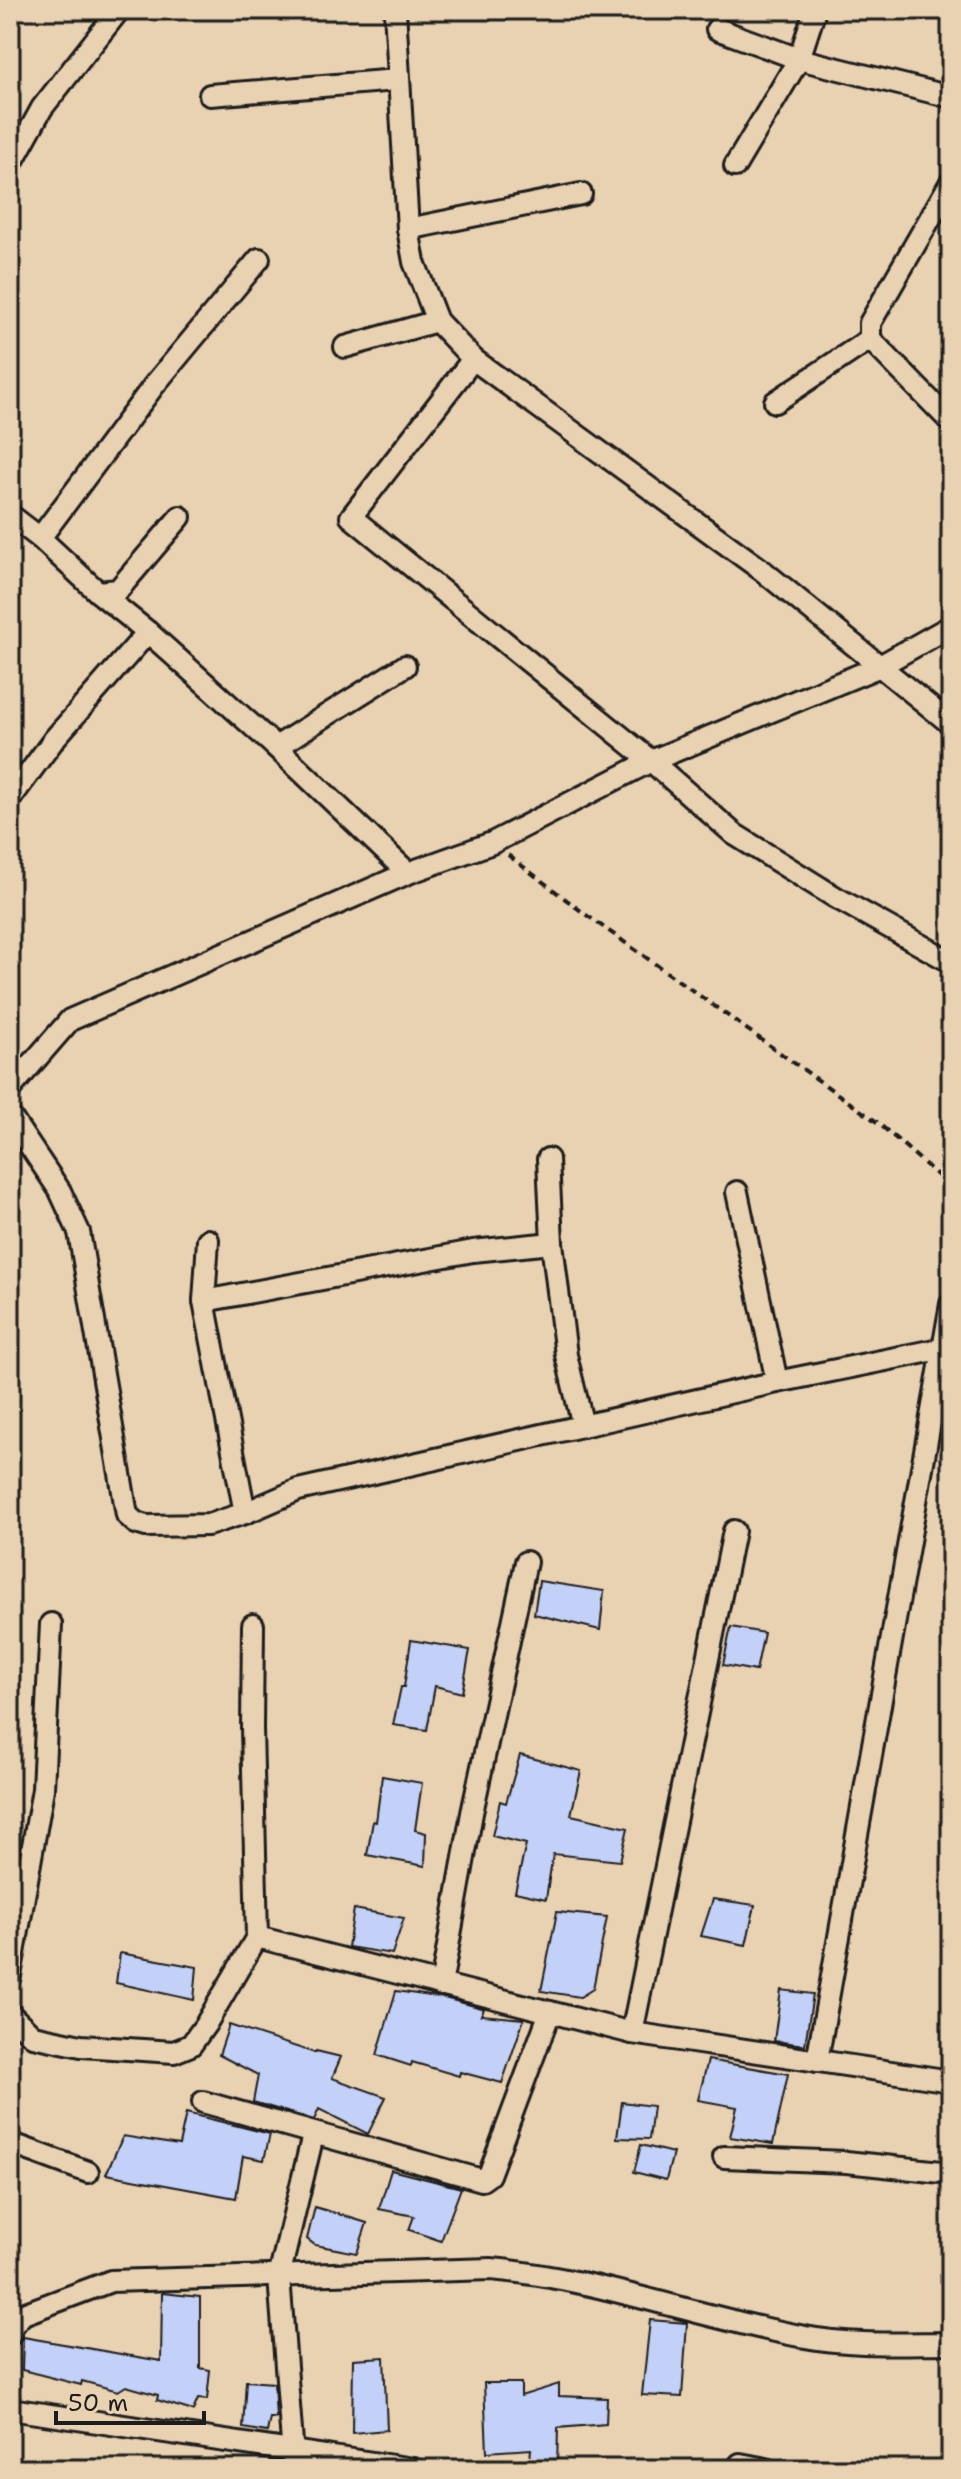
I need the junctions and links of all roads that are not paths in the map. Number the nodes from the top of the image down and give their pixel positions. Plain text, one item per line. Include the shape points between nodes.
1 (119, 10) edge
2 (395, 10) edge
3 (815, 10) edge
4 (717, 29) dead end
5 (799, 59) junction
6 (397, 80) junction
7 (210, 95) dead end
8 (951, 97) edge
9 (10, 166) edge
10 (735, 166) dead end
11 (951, 182) edge
12 (581, 194) dead end
13 (408, 229) junction
14 (259, 259) dead end
15 (437, 321) junction
16 (870, 339) junction
17 (345, 347) dead end
18 (473, 359) junction
19 (775, 402) dead end
20 (951, 422) edge
21 (10, 515) edge
22 (180, 517) dead end
23 (40, 538) junction
24 (98, 592) junction
25 (951, 626) edge
26 (148, 632) junction
27 (405, 666) dead end
28 (878, 667) junction
29 (951, 724) edge
30 (276, 747) junction
31 (651, 761) junction
32 (10, 799) edge
33 (408, 873) junction
34 (951, 962) edge
35 (10, 1089) edge
36 (10, 1116) edge
37 (548, 1159) dead end
38 (737, 1192) dead end
39 (208, 1240) dead end
40 (552, 1243) junction
41 (204, 1301) junction
42 (951, 1304) edge
43 (945, 1348) junction
44 (777, 1382) junction
45 (583, 1426) junction
46 (245, 1513) junction
47 (734, 1531) dead end
48 (526, 1562) dead end
49 (51, 1624) dead end
50 (253, 1625) dead end
51 (257, 1937) junction
52 (10, 1976) edge
53 (441, 1985) junction
54 (550, 2012) junction
55 (10, 2014) edge
56 (632, 2033) junction
57 (817, 2061) junction
58 (951, 2081) edge
59 (203, 2102) dead end
60 (313, 2135) junction
61 (10, 2143) edge
62 (724, 2157) dead end
63 (88, 2172) dead end
64 (951, 2173) edge
65 (279, 2277) junction
66 (10, 2335) edge
67 (951, 2343) edge
68 (10, 2409) edge
69 (294, 2459) edge
70 (740, 2464) dead end
71 (413, 2469) edge
72 (766, 2469) edge

1 - 9 street via 42,108
2 - 6 street
3 - 5 street
4 - 5 street
5 - 8 street
5 - 10 street
6 - 7 street
6 - 13 street
11 - 16 street via 870,323
12 - 13 street
13 - 15 street via 414,262
14 - 23 street via 155,384
15 - 17 street
15 - 18 street
16 - 19 street
16 - 20 street
18 - 28 street via 763,571
18 - 31 street via 351,517
21 - 23 street
22 - 24 street via 118,590
23 - 24 street
24 - 26 street
25 - 28 street
26 - 30 street
26 - 32 street via 55,738
27 - 30 street
28 - 29 street
28 - 31 street
30 - 33 street
31 - 33 street via 492,843
31 - 34 street via 734,834
33 - 35 street via 70,1020
36 - 46 street via 60,1191 79,1232 127,1515 146,1526 208,1525
37 - 40 street
38 - 44 street
39 - 41 street
40 - 41 street via 473,1251
40 - 45 street via 566,1355
41 - 46 street
42 - 43 street
43 - 44 street
43 - 57 street
44 - 45 street
45 - 46 street via 298,1490
47 - 56 street
48 - 53 street
49 - 52 street via 43,1789
50 - 51 street
51 - 53 street
51 - 55 street via 186,2049 81,2046 33,2036
53 - 54 street
54 - 56 street
54 - 60 street via 489,2175 482,2180
56 - 57 street
57 - 58 street
59 - 60 street
60 - 65 street
61 - 63 street
62 - 64 street
65 - 66 street via 111,2281 23,2314
65 - 67 street via 524,2272 808,2338
65 - 69 street
68 - 69 street
69 - 71 street
70 - 72 street

